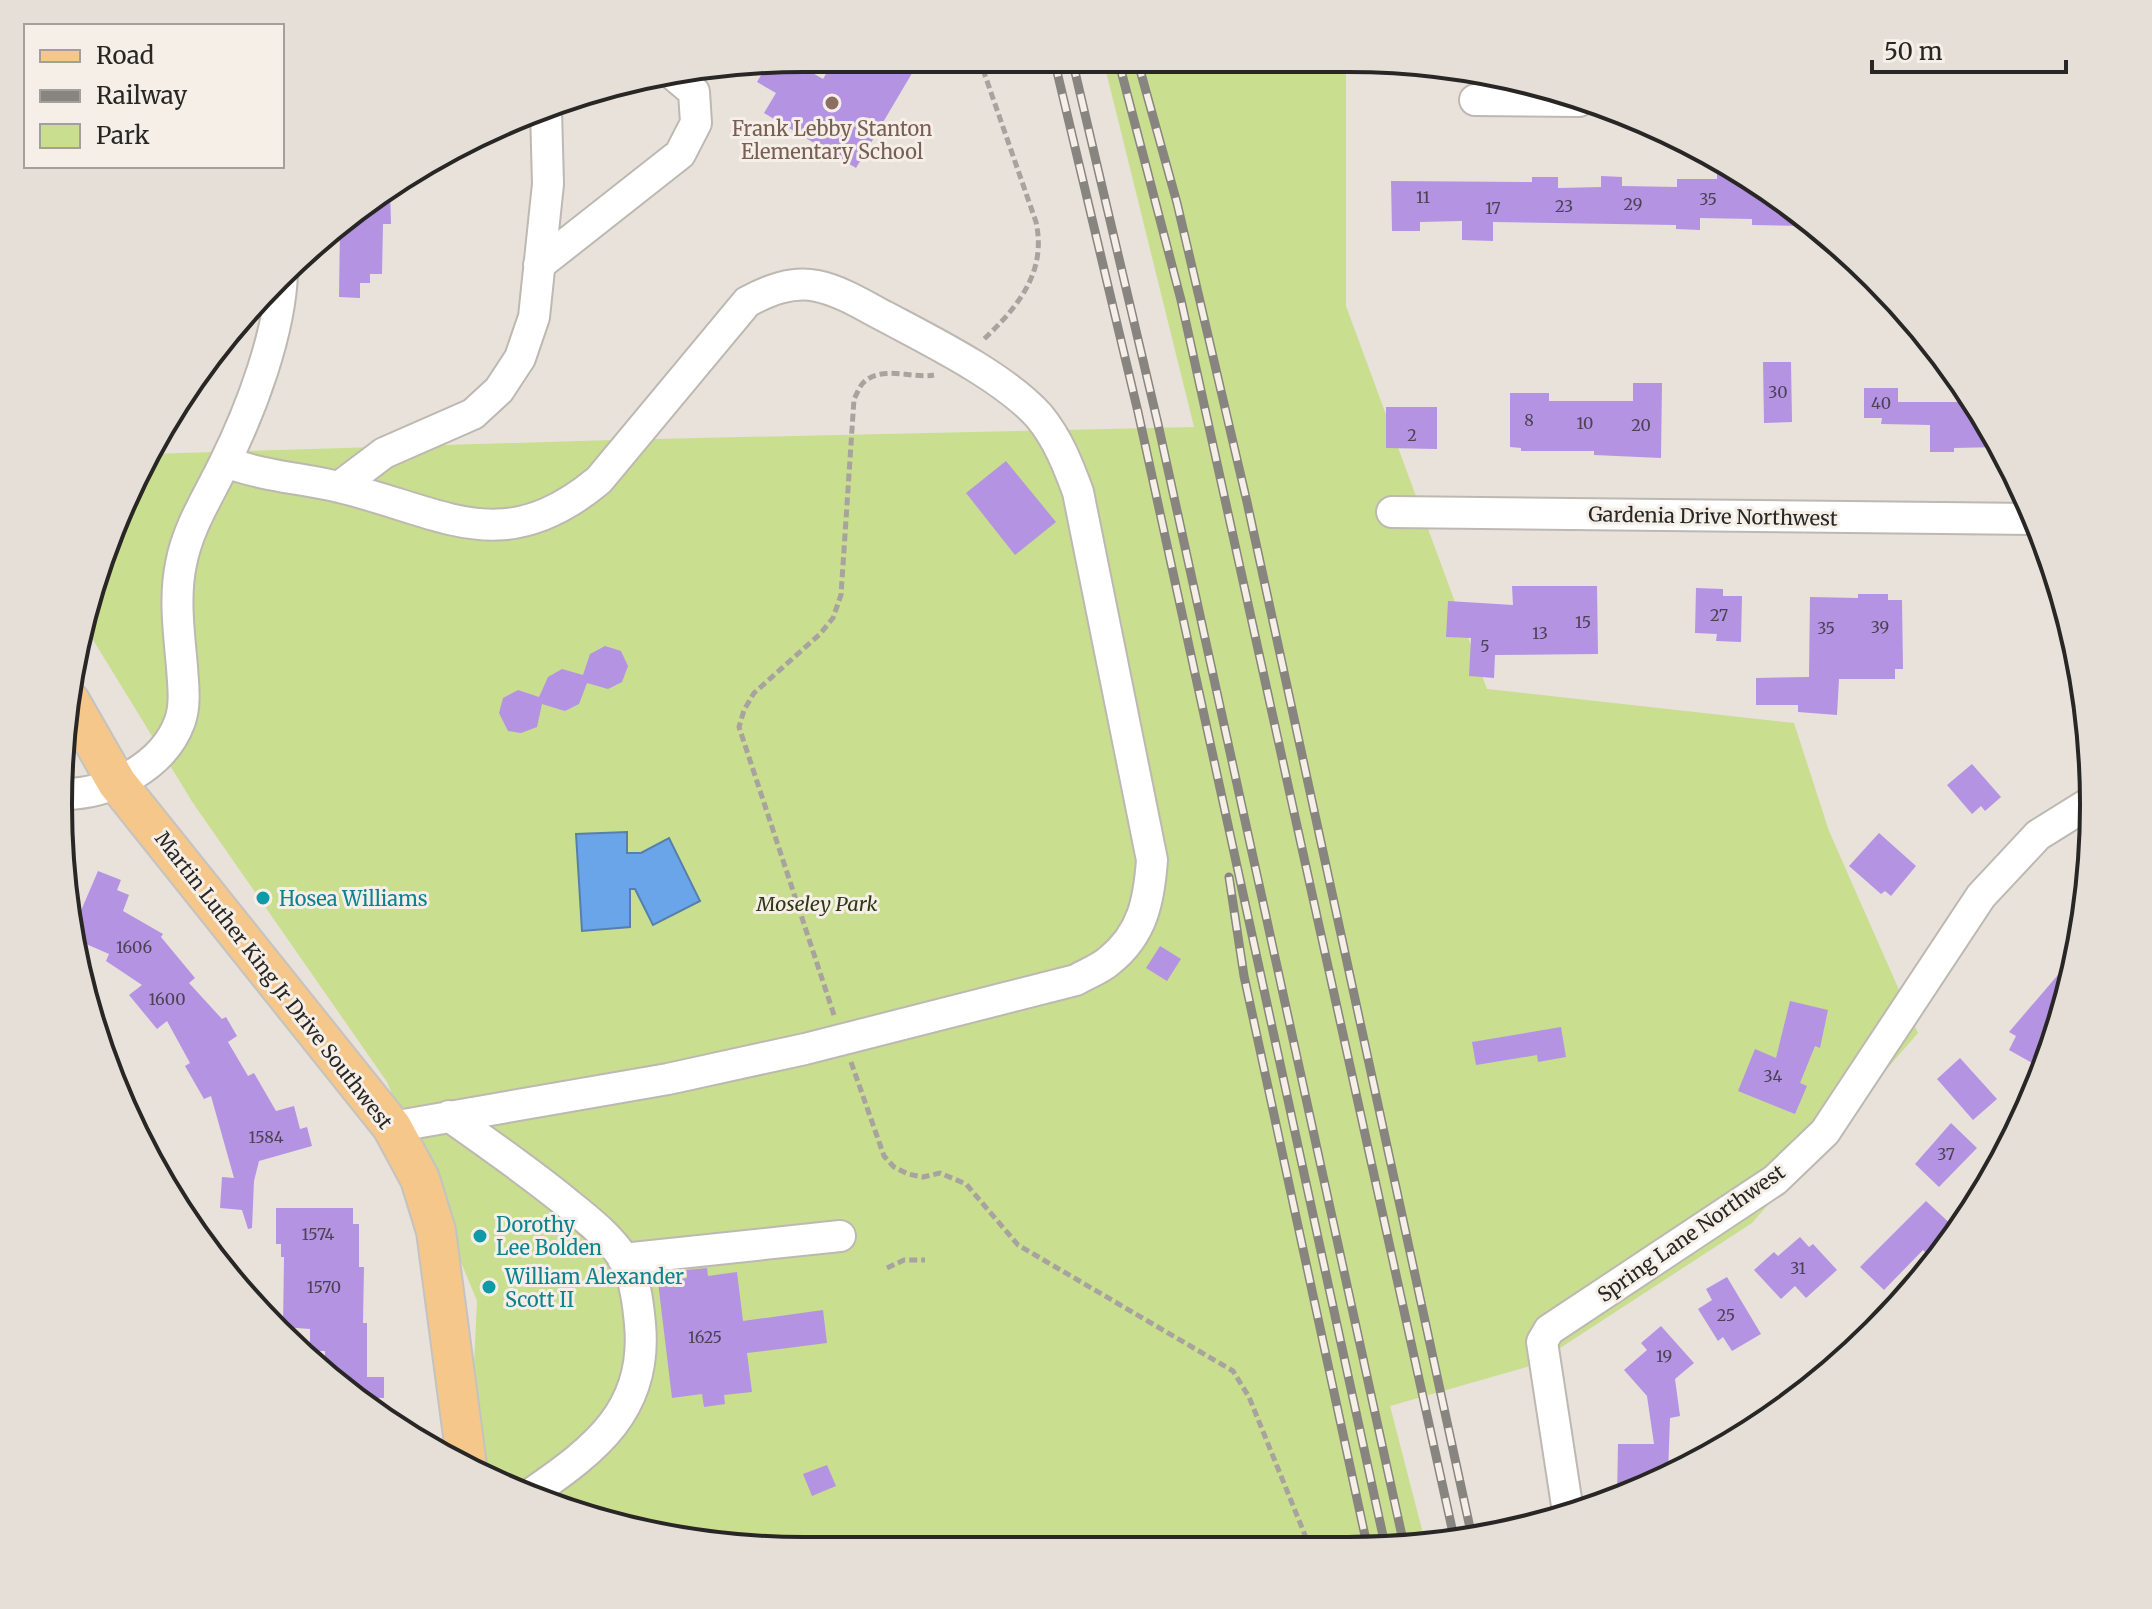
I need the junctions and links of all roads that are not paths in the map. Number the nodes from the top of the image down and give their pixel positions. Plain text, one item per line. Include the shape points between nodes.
1 (683, 82) edge
2 (1475, 100) dead end
3 (1549, 101) edge
4 (546, 120) edge
5 (539, 265) junction
6 (277, 297) edge
7 (226, 462) junction
8 (339, 487) junction
9 (1392, 512) dead end
10 (2022, 519) edge
11 (78, 714) edge
12 (117, 783) junction
13 (72, 794) edge
14 (2080, 809) edge
15 (449, 1116) junction
16 (392, 1127) junction
17 (840, 1236) dead end
18 (623, 1259) junction
19 (465, 1453) edge
20 (540, 1487) edge
21 (1567, 1503) edge

1 - 5 street via 694,92 696,123 680,154
2 - 3 street
4 - 5 street via 548,184
5 - 8 street via 534,317 520,358 499,390 473,414 384,453
6 - 7 street via 262,376
7 - 8 street via 248,471
7 - 12 street via 194,521 181,564 180,722 156,760
8 - 15 street via 469,525 506,525 547,515 599,480 747,302 791,285 838,292 1010,391 1038,416 1062,449 1078,492 1152,860 1149,900 1135,933 1109,961 1076,980 668,1079
9 - 10 street, Gardenia Drive Northwest
11 - 12 main road, Martin Luther King Jr Drive Southwest
12 - 13 street
12 - 16 main road, Martin Luther King Jr Drive Southwest
14 - 21 street, Spring Lane Northwest via 2038,835 1981,896 1825,1132 1775,1180 1549,1330 1542,1342
15 - 16 street
15 - 18 street via 592,1223
16 - 19 main road, Martin Luther King Jr Drive Southwest via 420,1179 436,1231
17 - 18 street
18 - 20 street via 638,1296 642,1337 637,1382 624,1411 597,1444

